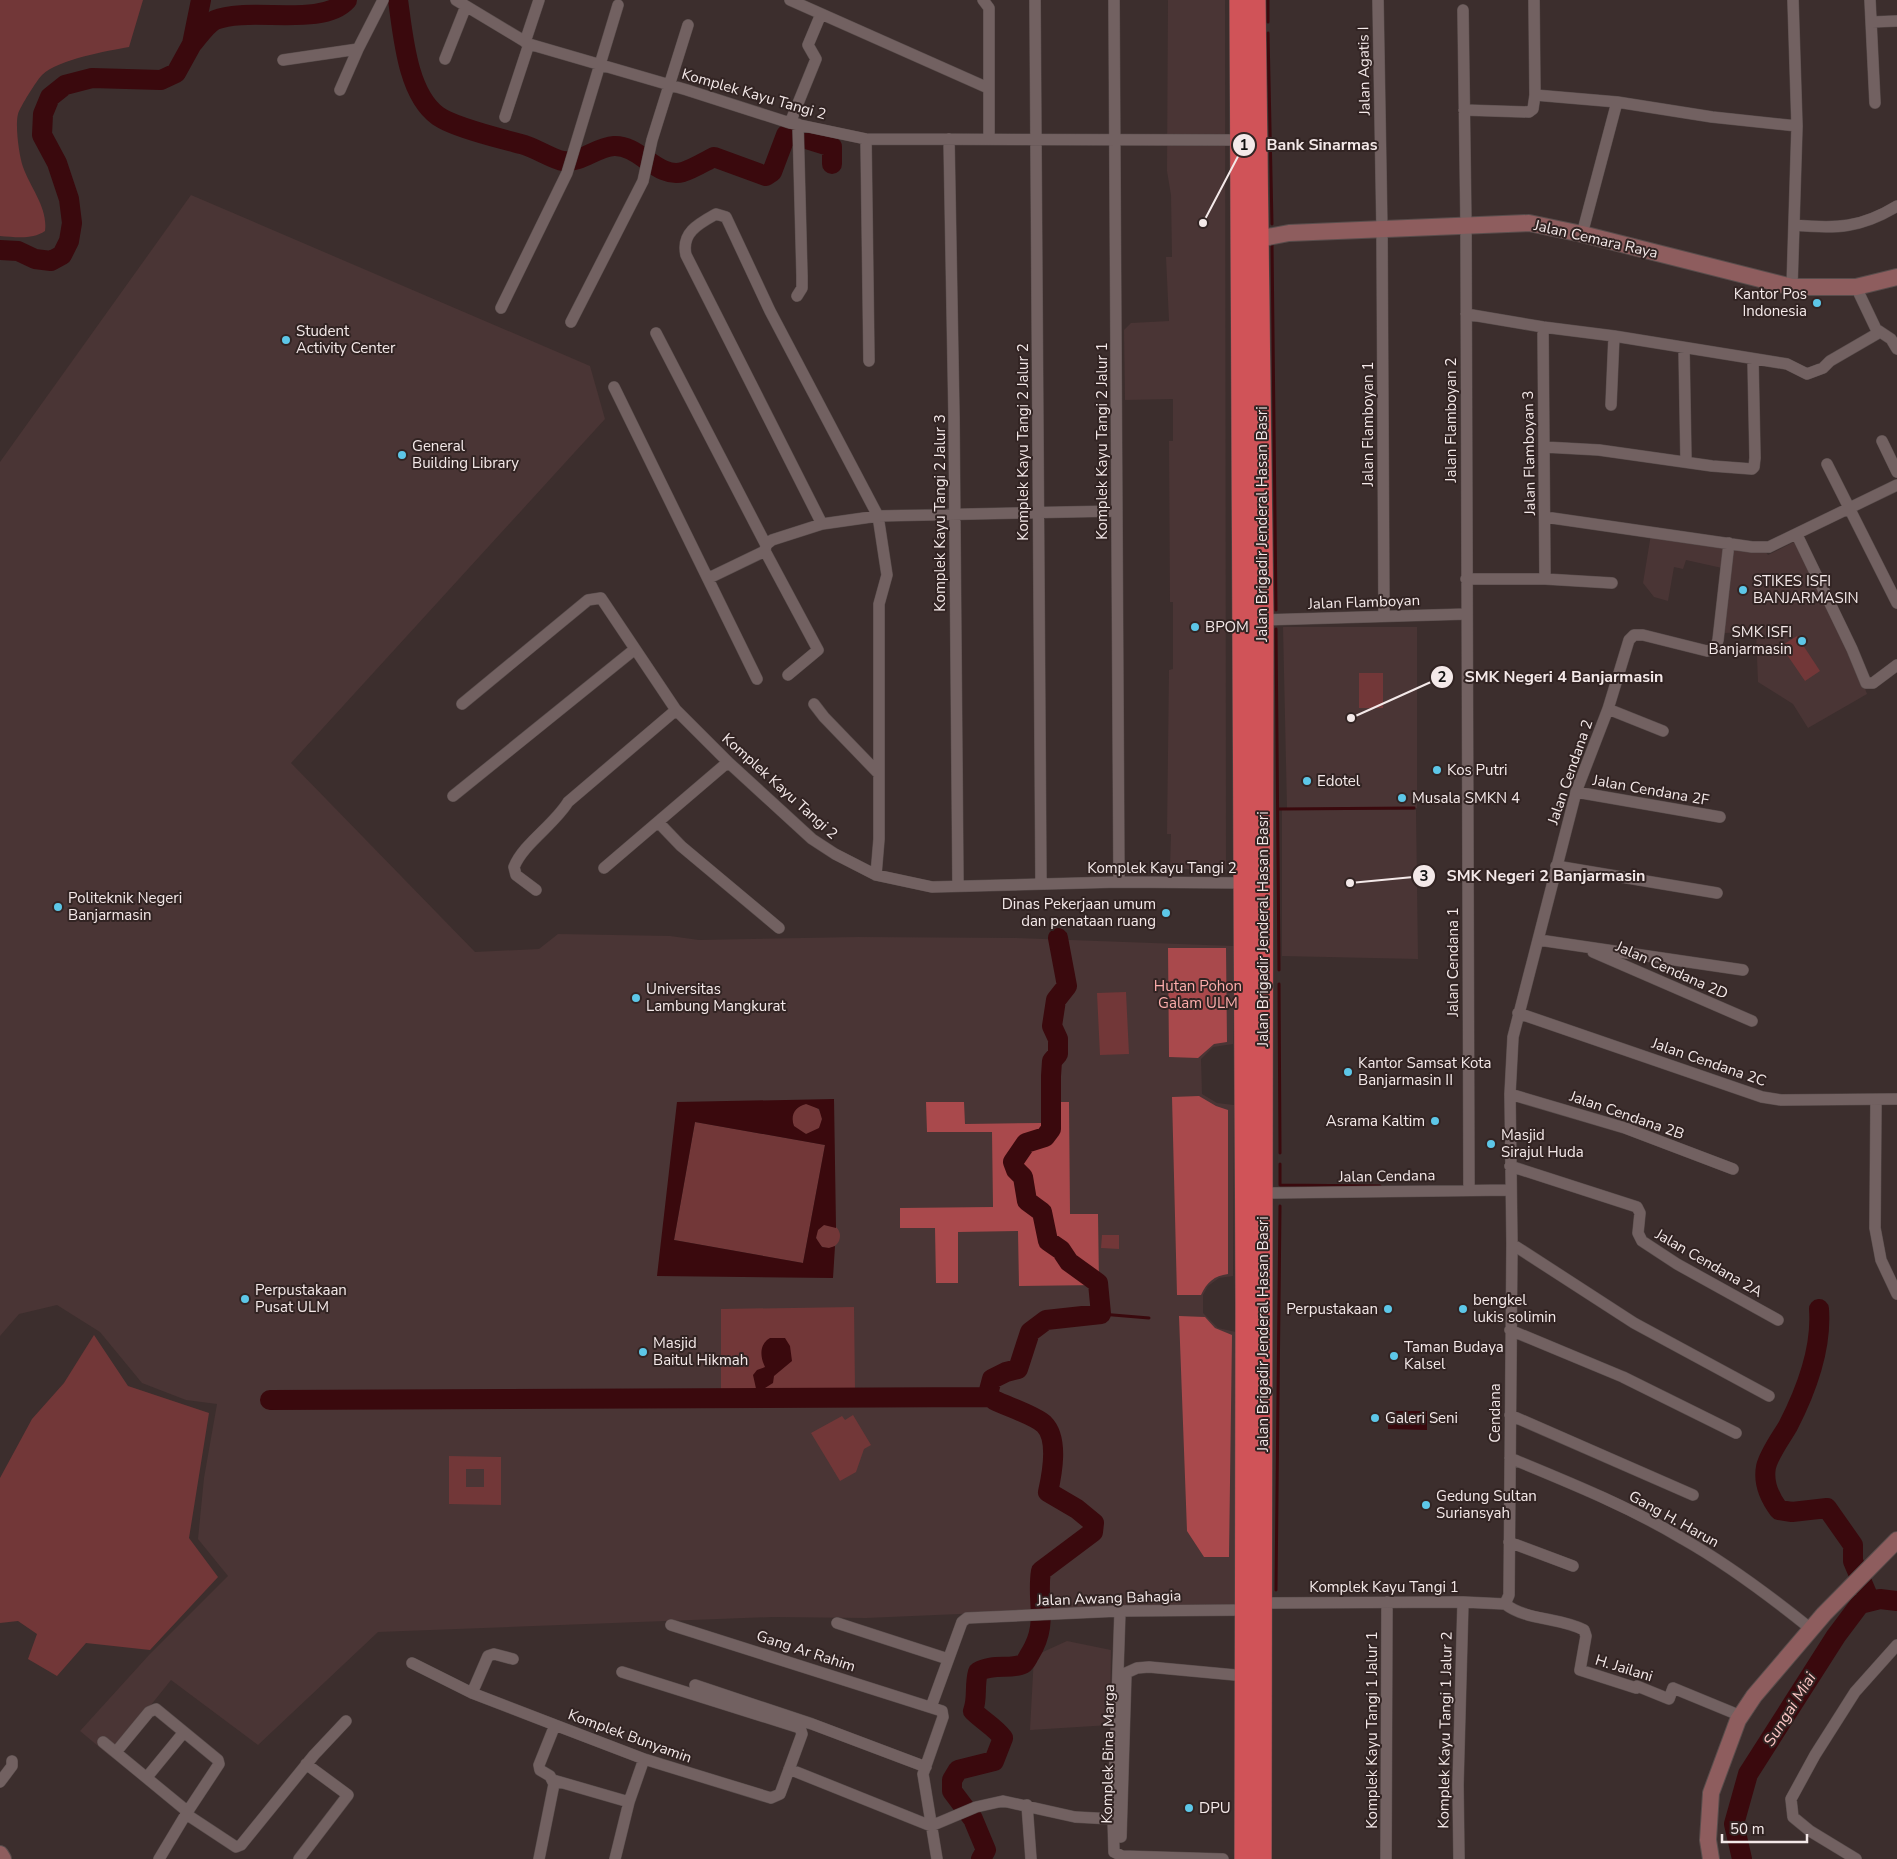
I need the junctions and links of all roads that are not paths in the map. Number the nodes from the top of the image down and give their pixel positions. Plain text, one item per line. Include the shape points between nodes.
1 (384, 0) edge
2 (539, 0) edge
3 (790, 0) edge
4 (983, 0) edge
5 (1035, 0) edge
6 (1114, 0) edge
7 (1378, 0) edge
8 (1792, 0) edge
9 (1870, 0) edge
10 (1534, 2) edge
11 (462, 3) edge
12 (1248, 4) edge
13 (618, 5) dead end
14 (1463, 10) dead end
15 (821, 14) junction
16 (1897, 20) edge
17 (1872, 22) junction
18 (688, 24) dead end
19 (527, 43) junction
20 (358, 49) junction
21 (445, 59) dead end
22 (283, 60) dead end
23 (599, 66) junction
24 (668, 85) junction
25 (988, 88) junction
26 (340, 90) dead end
27 (1536, 95) junction
28 (1617, 102) junction
29 (1874, 103) dead end
30 (1464, 110) junction
31 (505, 117) dead end
32 (794, 123) junction
33 (1797, 126) junction
34 (866, 139) junction
35 (949, 139) junction
36 (989, 139) junction
37 (1036, 140) junction
38 (1115, 140) junction
39 (1242, 140) junction
40 (1897, 206) edge
41 (1794, 225) junction
42 (1466, 226) junction
43 (1382, 231) junction
44 (1582, 234) junction
45 (1251, 240) junction
46 (1897, 277) edge
47 (1792, 287) junction
48 (1856, 287) junction
49 (797, 296) dead end
50 (501, 308) dead end
51 (1466, 314) junction
52 (572, 322) dead end
53 (1543, 327) junction
54 (1880, 332) junction
55 (656, 333) dead end
56 (1614, 336) junction
57 (1684, 348) junction
58 (1897, 348) edge
59 (1753, 360) junction
60 (869, 361) dead end
61 (614, 387) dead end
62 (1611, 405) dead end
63 (1882, 440) dead end
64 (1544, 447) junction
65 (1686, 461) junction
66 (1827, 464) dead end
67 (1897, 472) edge
68 (1897, 485) edge
69 (1850, 510) junction
70 (1038, 511) junction
71 (1117, 511) junction
72 (954, 513) junction
73 (878, 516) junction
74 (1545, 517) junction
75 (822, 524) junction
76 (1797, 535) junction
77 (1253, 538) junction
78 (1729, 543) junction
79 (765, 548) junction
80 (709, 578) junction
81 (1466, 579) junction
82 (1545, 579) junction
83 (1612, 584) dead end
84 (1897, 603) edge
85 (1467, 614) junction
86 (1384, 616) junction
87 (1263, 620) junction
88 (635, 649) junction
89 (1897, 665) edge
90 (788, 675) dead end
91 (757, 679) dead end
92 (462, 704) dead end
93 (814, 704) dead end
94 (1608, 709) junction
95 (676, 710) junction
96 (1663, 731) dead end
97 (728, 762) junction
98 (879, 774) junction
99 (1576, 792) junction
100 (453, 796) dead end
101 (1720, 817) dead end
102 (658, 822) junction
103 (1556, 866) junction
104 (604, 868) dead end
105 (876, 874) junction
106 (1119, 882) junction
107 (1245, 883) junction
108 (1041, 884) junction
109 (958, 886) junction
110 (536, 890) dead end
111 (1717, 893) dead end
112 (779, 928) dead end
113 (1539, 940) junction
114 (1580, 946) junction
115 (1743, 970) dead end
116 (1518, 1013) junction
117 (1752, 1021) dead end
118 (1510, 1094) junction
119 (1897, 1099) edge
120 (1876, 1101) junction
121 (1510, 1166) junction
122 (1733, 1169) dead end
123 (1469, 1190) junction
124 (1511, 1190) junction
125 (1263, 1193) junction
126 (1512, 1244) junction
127 (1897, 1294) edge
128 (1778, 1320) dead end
129 (1510, 1330) junction
130 (1770, 1396) dead end
131 (1510, 1416) junction
132 (1736, 1433) dead end
133 (1510, 1458) junction
134 (1693, 1495) dead end
135 (1897, 1540) edge
136 (1509, 1542) junction
137 (1573, 1566) dead end
138 (1387, 1602) junction
139 (1463, 1602) junction
140 (1505, 1604) junction
141 (1255, 1606) junction
142 (1120, 1611) junction
143 (837, 1623) dead end
144 (671, 1625) dead end
145 (1811, 1629) junction
146 (1897, 1645) edge
147 (513, 1659) dead end
148 (948, 1659) junction
149 (412, 1663) dead end
150 (622, 1672) dead end
151 (1246, 1676) junction
152 (695, 1685) dead end
153 (472, 1692) junction
154 (931, 1708) junction
155 (1741, 1716) junction
156 (346, 1721) dead end
157 (554, 1725) junction
158 (184, 1732) junction
159 (104, 1742) dead end
160 (116, 1752) junction
161 (644, 1759) junction
162 (12, 1761) dead end
163 (306, 1764) junction
164 (926, 1767) junction
165 (789, 1769) junction
166 (1254, 1773) junction
167 (146, 1777) junction
168 (553, 1780) junction
169 (0, 1782) edge
170 (629, 1802) junction
171 (1027, 1805) junction
172 (187, 1813) junction
173 (1113, 1819) junction
174 (931, 1826) junction
175 (1121, 1837) dead end
176 (0, 1854) edge
177 (3, 1859) edge
178 (159, 1859) edge
179 (299, 1859) edge
180 (539, 1859) edge
181 (615, 1859) edge
182 (937, 1859) edge
183 (1031, 1859) edge
184 (1223, 1859) edge
185 (1245, 1859) edge
186 (1261, 1859) edge
187 (1386, 1859) edge
188 (1459, 1859) edge
189 (1711, 1859) edge
190 (1856, 1859) edge

1 - 20 street
2 - 19 street
3 - 15 street
4 - 25 street via 989,8
5 - 37 street, Komplek Kayu Tangi 2 Jalur 2
6 - 38 street, Komplek Kayu Tangi 2 Jalur 1
7 - 43 street, Jalan Agatis I
8 - 33 street
9 - 17 street
10 - 27 street
11 - 19 street, Komplek Kayu Tangi 2
11 - 21 street
12 - 39 highway, Jalan Brigadir Jenderal Hasan Basri
12 - 45 highway, Jalan Brigadir Jenderal Hasan Basri
13 - 23 street
14 - 30 street, Jalan Flamboyan 2
15 - 25 street
15 - 32 street via 808,45 816,59
16 - 17 street
17 - 29 street
18 - 24 street
19 - 23 street, Komplek Kayu Tangi 2
19 - 31 street
20 - 22 street
20 - 26 street
23 - 24 street, Komplek Kayu Tangi 2
23 - 50 street via 566,173
24 - 32 street, Komplek Kayu Tangi 2
24 - 52 street via 636,198
25 - 36 street
27 - 28 street
27 - 30 street via 1530,112
28 - 33 street
28 - 44 street
30 - 42 street, Jalan Flamboyan 2
32 - 34 street, Komplek Kayu Tangi 2
32 - 49 street via 802,276 802,288
33 - 41 street
34 - 35 street, Komplek Kayu Tangi 2
34 - 60 street
35 - 36 street, Komplek Kayu Tangi 2
35 - 72 street, Komplek Kayu Tangi 2 Jalur 3
36 - 37 street, Komplek Kayu Tangi 2
37 - 38 street, Komplek Kayu Tangi 2
37 - 70 street, Komplek Kayu Tangi 2 Jalur 2
38 - 39 street, Komplek Kayu Tangi 2
38 - 71 street, Komplek Kayu Tangi 2 Jalur 1
39 - 45 highway, Jalan Brigadir Jenderal Hasan Basri
40 - 41 street via 1868,221 1840,228
41 - 47 street
42 - 43 street, Jalan Cemara Raya
42 - 44 street, Jalan Cemara Raya via 1529,223
42 - 51 street, Jalan Flamboyan 2
43 - 45 street, Jalan Cemara Raya via 1289,233
43 - 86 street, Jalan Flamboyan 1
44 - 47 street, Jalan Cemara Raya
45 - 77 highway, Jalan Brigadir Jenderal Hasan Basri
46 - 48 street, Jalan Cemara Raya
47 - 48 street, Jalan Cemara Raya
48 - 54 street via 1868,315
51 - 53 street
51 - 81 street, Jalan Flamboyan 2
53 - 56 street
53 - 64 street, Jalan Flamboyan 3
54 - 58 street
54 - 59 street via 1823,368 1807,374 1787,364
55 - 79 street
56 - 57 street
56 - 62 street
57 - 59 street
57 - 65 street
59 - 65 street via 1754,467 1748,470
61 - 80 street
63 - 67 street
64 - 65 street
64 - 74 street, Jalan Flamboyan 3
66 - 69 street
68 - 69 street
69 - 76 street
69 - 84 street
70 - 71 street
70 - 72 street
70 - 108 street, Komplek Kayu Tangi 2 Jalur 2
71 - 106 street, Komplek Kayu Tangi 2 Jalur 1
72 - 73 street
72 - 109 street, Komplek Kayu Tangi 2 Jalur 3
73 - 75 street
73 - 75 street via 770,311 734,230 726,218 716,214 688,234 684,245 686,256
73 - 98 street via 887,575 879,604
74 - 78 street
74 - 82 street, Jalan Flamboyan 3
75 - 79 street via 788,534
76 - 78 street via 1769,547
76 - 89 street via 1866,682 1876,681
77 - 87 highway, Jalan Brigadir Jenderal Hasan Basri
77 - 107 highway, Jalan Brigadir Jenderal Hasan Basri
78 - 94 street, Jalan Cendana 2 via 1715,649 1707,651 1643,635 1632,637
79 - 80 street
79 - 90 street via 818,650
80 - 91 street
81 - 82 street
81 - 85 street, Jalan Flamboyan 2
82 - 83 street
85 - 86 street, Jalan Flamboyan
85 - 123 street, Jalan Cendana 1
86 - 87 street, Jalan Flamboyan
87 - 125 highway, Jalan Brigadir Jenderal Hasan Basri
88 - 92 street, Komplek Kayu Tangi 2 via 601,598 588,600
88 - 95 street, Komplek Kayu Tangi 2
88 - 100 street
93 - 98 street
94 - 96 street
94 - 99 street, Jalan Cendana 2
95 - 97 street, Komplek Kayu Tangi 2
95 - 110 street via 568,802 560,815 519,858 514,867 516,875
97 - 102 street
97 - 105 street, Komplek Kayu Tangi 2 via 812,839
98 - 105 street
99 - 101 street, Jalan Cendana 2F
99 - 103 street, Jalan Cendana 2
102 - 104 street
102 - 112 street via 681,846
103 - 111 street
103 - 113 street, Jalan Cendana 2
105 - 109 street, Komplek Kayu Tangi 2 via 904,882
106 - 107 street, Komplek Kayu Tangi 2
106 - 108 street, Komplek Kayu Tangi 2
107 - 141 highway, Jalan Brigadir Jenderal Hasan Basri
108 - 109 street, Komplek Kayu Tangi 2
113 - 114 street, Jalan Cendana 2D
113 - 116 street, Jalan Cendana 2
114 - 115 street, Jalan Cendana 2D
114 - 117 street, Jalan Cendana 2D
116 - 118 street, Jalan Cendana 2
116 - 120 street, Jalan Cendana 2C via 1762,1097
118 - 121 street, Jalan Cendana 2
118 - 122 street, Jalan Cendana 2B via 1625,1128
119 - 120 street, Jalan Cendana 2C
120 - 127 street via 1874,1228 1881,1260
121 - 124 street, Jalan Cendana 2
121 - 128 street, Jalan Cendana 2A via 1637,1207 1640,1213 1638,1233 1642,1241
123 - 124 street, Jalan Cendana
123 - 125 street, Jalan Cendana
124 - 126 street, Cendana
125 - 141 highway, Jalan Brigadir Jenderal Hasan Basri
126 - 129 street, Cendana
126 - 130 street via 1634,1323
129 - 131 street, Cendana
129 - 132 street via 1623,1377
131 - 133 street, Cendana
131 - 134 street
133 - 136 street, Cendana
133 - 145 street, Gang H. Harun via 1628,1510 1682,1538 1772,1597
135 - 145 street
136 - 137 street
136 - 140 street, Cendana via 1509,1595
138 - 139 street, Komplek Kayu Tangi 1
138 - 141 street, Komplek Kayu Tangi 1
138 - 187 street, Komplek Kayu Tangi 1 Jalur 1
139 - 140 street, Komplek Kayu Tangi 1
139 - 188 street, Komplek Kayu Tangi 1 Jalur 2
140 - 155 street, H. Jailani via 1517,1612 1550,1618 1584,1630 1586,1636 1580,1670 1669,1699 1674,1688
141 - 142 street, Jalan Awang Bahagia
141 - 151 highway, Jalan Brigadir Jenderal Hasan Basri
141 - 166 highway, Jalan Brigadir Jenderal Hasan Basri
142 - 148 street, Jalan Awang Bahagia via 967,1618 962,1622
142 - 173 street
143 - 148 street
144 - 154 street, Gang Ar Rahim
145 - 155 street
146 - 190 street via 1855,1692 1791,1799 1793,1817
147 - 153 street via 494,1654 488,1656
148 - 154 street
149 - 153 street
150 - 165 street, Komplek Bunyamin via 800,1728 802,1734
151 - 166 highway, Jalan Brigadir Jenderal Hasan Basri
151 - 175 street, Komplek Bina Marga via 1149,1667 1126,1673
152 - 164 street
153 - 157 street
154 - 164 street via 942,1711 943,1717
155 - 189 street via 1711,1793 1708,1840
156 - 163 street
157 - 161 street, Komplek Bunyamin
157 - 168 street, Komplek Bunyamin via 539,1767
158 - 160 street via 156,1709
158 - 167 street
158 - 172 street via 219,1762
159 - 160 street
160 - 167 street
161 - 165 street, Komplek Bunyamin via 771,1798 780,1794
161 - 170 street
162 - 169 street
163 - 172 street via 239,1847
163 - 179 street via 348,1795
164 - 174 street via 924,1774
165 - 174 street
166 - 185 highway, Jalan Brigadir Jenderal Hasan Basri
166 - 186 highway, Jalan Brigadir Jenderal Hasan Basri
167 - 172 street
168 - 170 street
168 - 180 street
170 - 181 street
171 - 173 street via 1075,1816
171 - 174 street via 1004,1801 976,1807
171 - 183 street
172 - 178 street
173 - 184 street via 1117,1855
174 - 182 street
176 - 177 street

